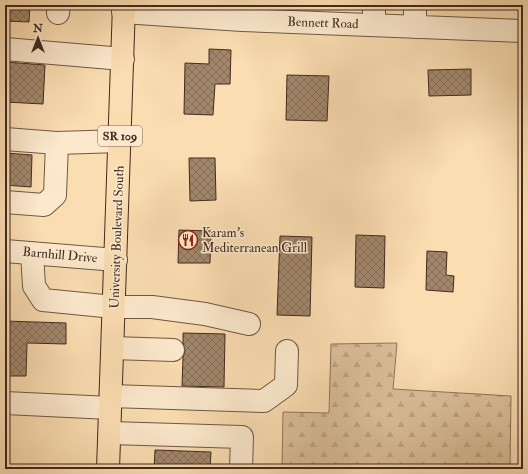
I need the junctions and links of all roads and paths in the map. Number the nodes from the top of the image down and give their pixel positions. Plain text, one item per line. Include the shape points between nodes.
1 (415, 5) edge
2 (124, 8) edge
3 (166, 10) edge
4 (276, 13) edge
5 (322, 14) edge
6 (374, 15) edge
7 (415, 27) junction
8 (523, 31) edge
9 (5, 50) edge
10 (123, 59) junction
11 (5, 139) edge
12 (120, 142) junction
13 (57, 143) junction
14 (5, 202) edge
15 (5, 250) edge
16 (32, 253) junction
17 (116, 260) junction
18 (114, 307) junction
19 (248, 324) dead end
20 (113, 348) junction
21 (173, 350) dead end
22 (287, 351) dead end
23 (110, 402) junction
24 (5, 403) edge
25 (110, 433) junction
26 (108, 469) edge
27 (241, 469) edge

1 - 7 street
2 - 3 street, Bennett Road
2 - 10 main road, University Boulevard South / SR 109
3 - 4 street, Bennett Road
4 - 5 street, Bennett Road
5 - 6 street, Bennett Road
6 - 7 street, Bennett Road
7 - 8 street, Bennett Road
9 - 10 street
10 - 12 main road, University Boulevard South / SR 109
11 - 13 street
12 - 13 street
12 - 17 main road, University Boulevard South / SR 109
13 - 14 street via 55,195 44,205
15 - 16 street, Barnhill Drive
16 - 17 street, Barnhill Drive
16 - 18 street via 34,286 42,300
17 - 18 main road, University Boulevard South / SR 109
18 - 19 street via 152,307 206,314
18 - 20 main road, University Boulevard South / SR 109
20 - 21 street
20 - 23 main road, University Boulevard South / SR 109
22 - 23 street via 286,385 264,401
23 - 24 street
23 - 25 main road, University Boulevard South / SR 109
25 - 26 main road, University Boulevard South / SR 109
25 - 27 street via 242,437

